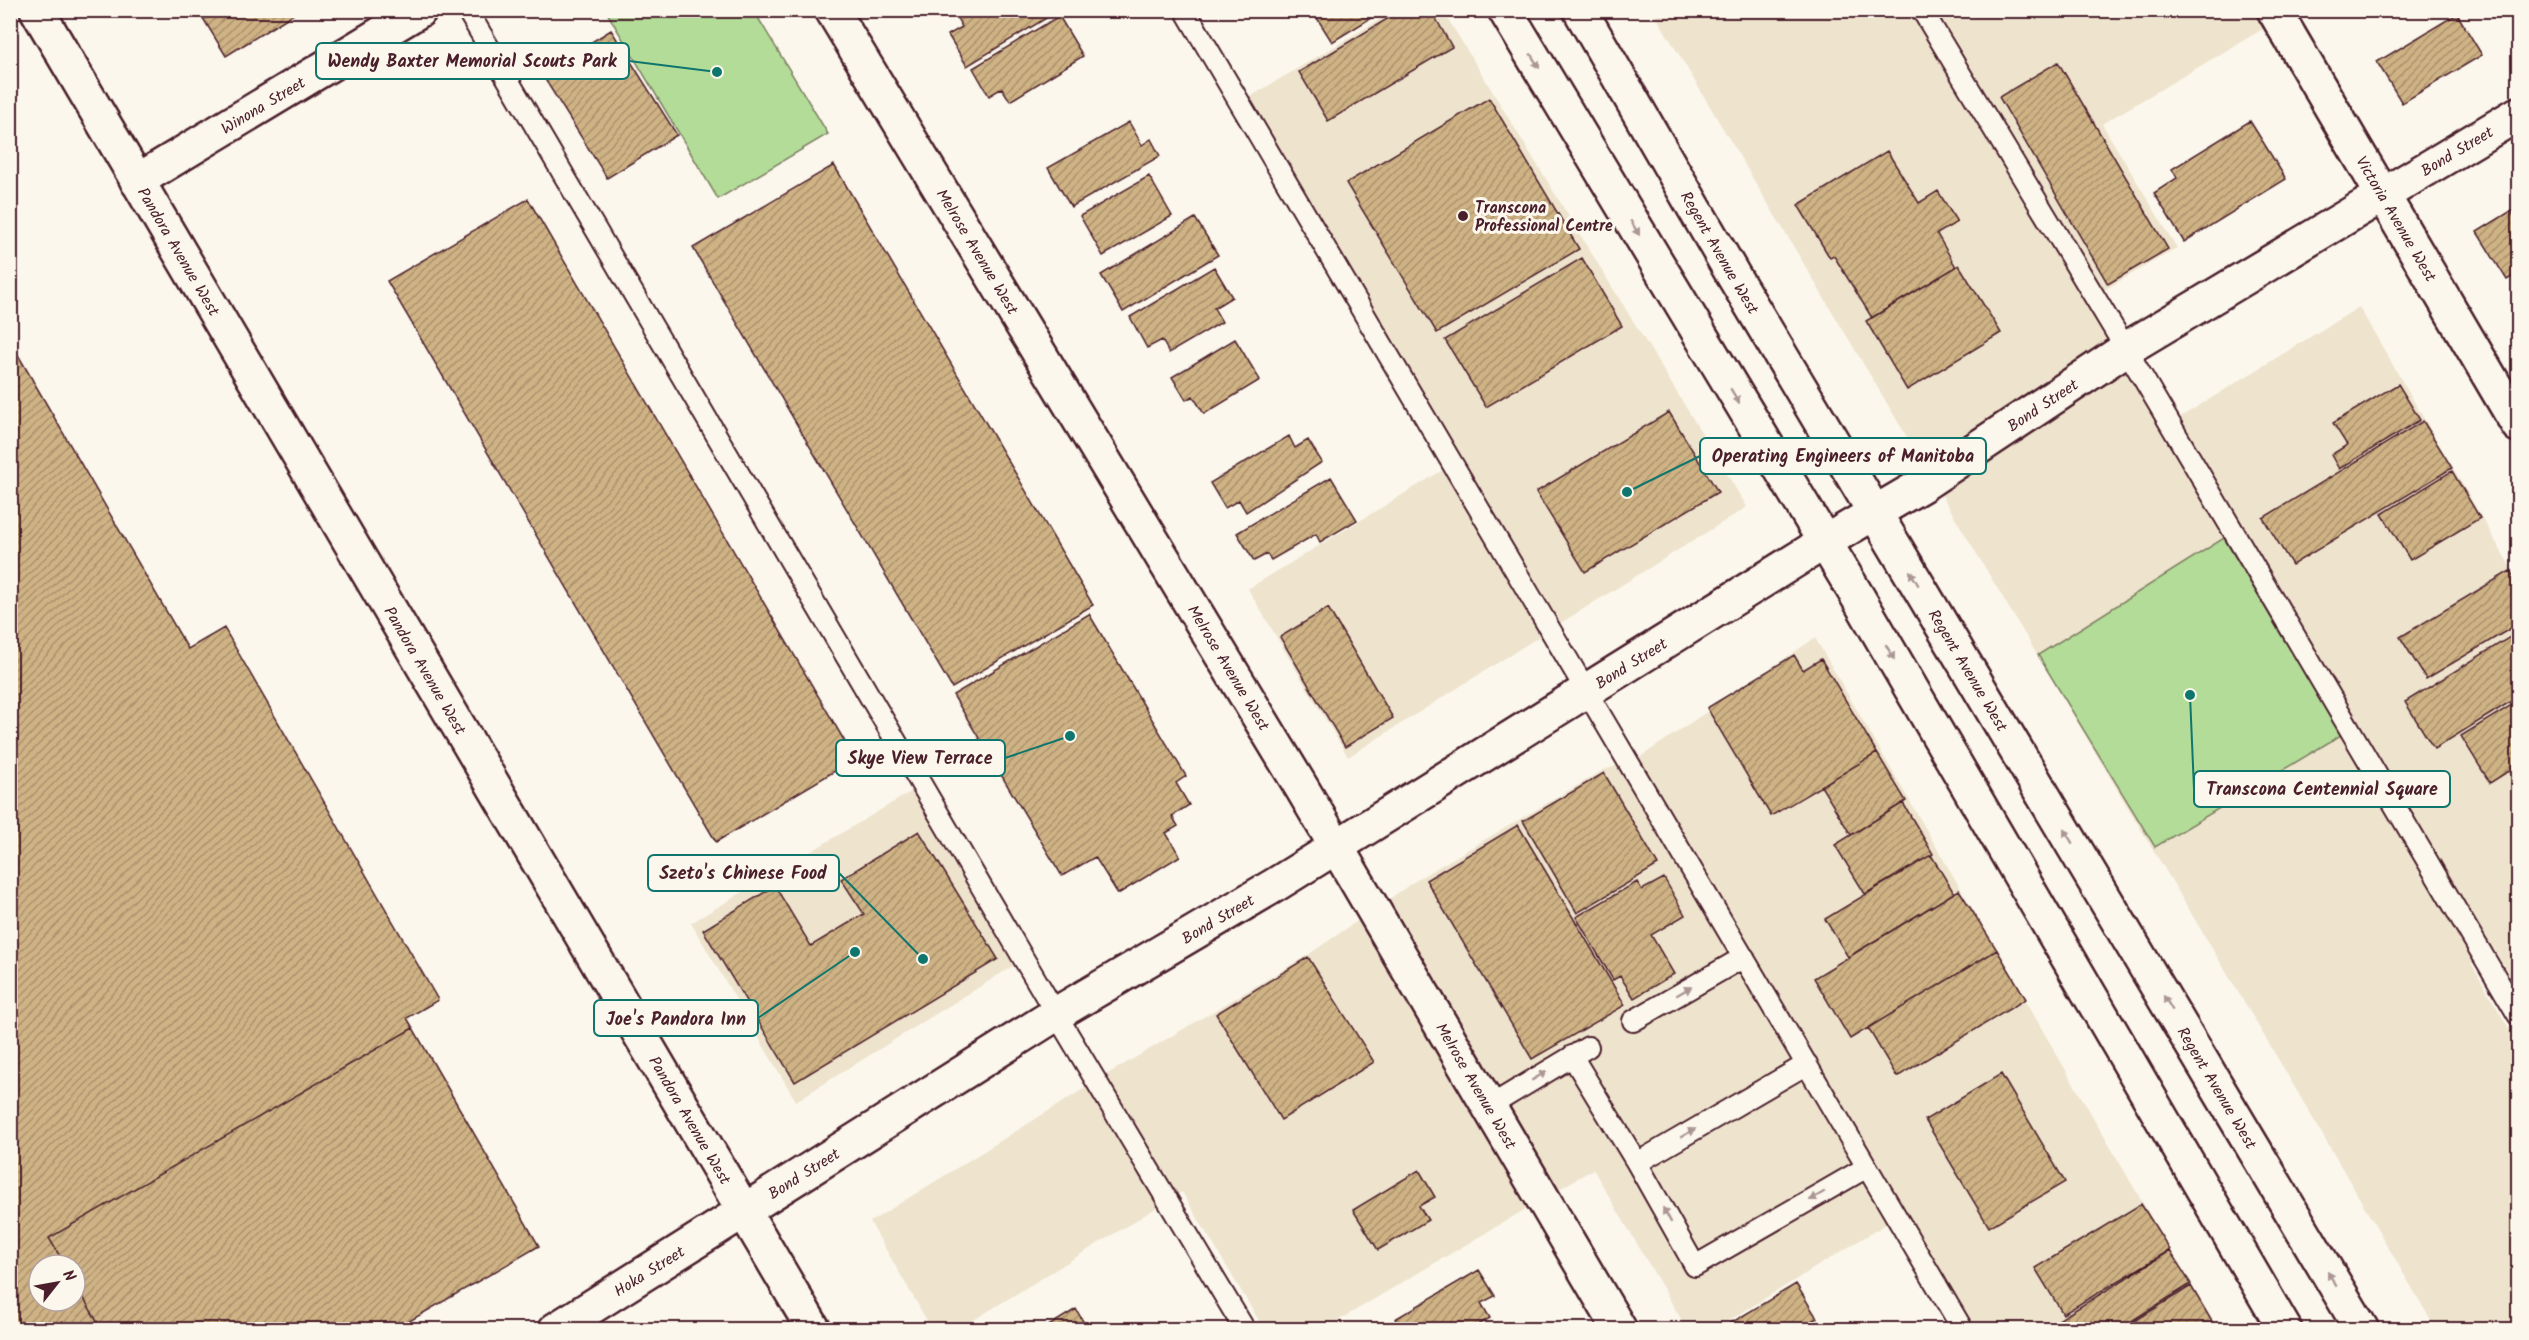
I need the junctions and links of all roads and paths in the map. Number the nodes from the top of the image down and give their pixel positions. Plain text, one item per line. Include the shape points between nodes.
1 (37, 10) edge
2 (420, 10) edge
3 (467, 10) edge
4 (832, 10) edge
5 (1185, 10) edge
6 (1505, 10) edge
7 (1580, 10) edge
8 (1922, 10) edge
9 (2274, 10) edge
10 (2518, 114) edge
11 (137, 181) junction
12 (2383, 196) junction
13 (2126, 349) junction
14 (2518, 425) edge
15 (1875, 512) junction
16 (1823, 543) junction
17 (1587, 689) junction
18 (1336, 847) junction
19 (1744, 957) junction
20 (1056, 1014) junction
21 (2518, 1015) edge
22 (1634, 1021) dead end
23 (1807, 1064) junction
24 (1490, 1106) junction
25 (1637, 1163) junction
26 (1867, 1167) junction
27 (743, 1210) junction
28 (555, 1329) edge
29 (814, 1329) edge
30 (1245, 1329) edge
31 (1620, 1329) edge
32 (1963, 1329) edge
33 (2285, 1329) edge
34 (2362, 1329) edge

1 - 11 street, Pandora Avenue West
2 - 11 street, Winona Street
3 - 20 lane
4 - 18 street, Melrose Avenue West
5 - 17 lane
6 -> 16 street
7 - 15 street, Regent Avenue West
8 - 13 lane
9 - 12 street, Victoria Avenue West
10 - 12 street, Bond Street
11 - 27 street, Pandora Avenue West
12 - 13 street, Bond Street
12 - 14 street, Victoria Avenue West
13 - 15 street, Bond Street
13 - 21 lane
15 - 16 street, Bond Street
34 -> 15 street, Regent Avenue West
16 - 17 street, Bond Street
16 -> 33 street
17 - 18 street, Bond Street
17 - 19 lane
18 - 20 street, Bond Street
18 - 24 street, Melrose Avenue West
22 -> 19 lane
19 - 23 lane
20 - 27 street, Bond Street
20 - 30 lane
25 -> 23 lane
23 - 26 lane
24 -> 25 lane via 1580,1051
24 - 31 street, Melrose Avenue West
26 -> 25 lane via 1695,1266
26 - 32 lane
27 - 28 street, Hoka Street
27 - 29 street, Pandora Avenue West

